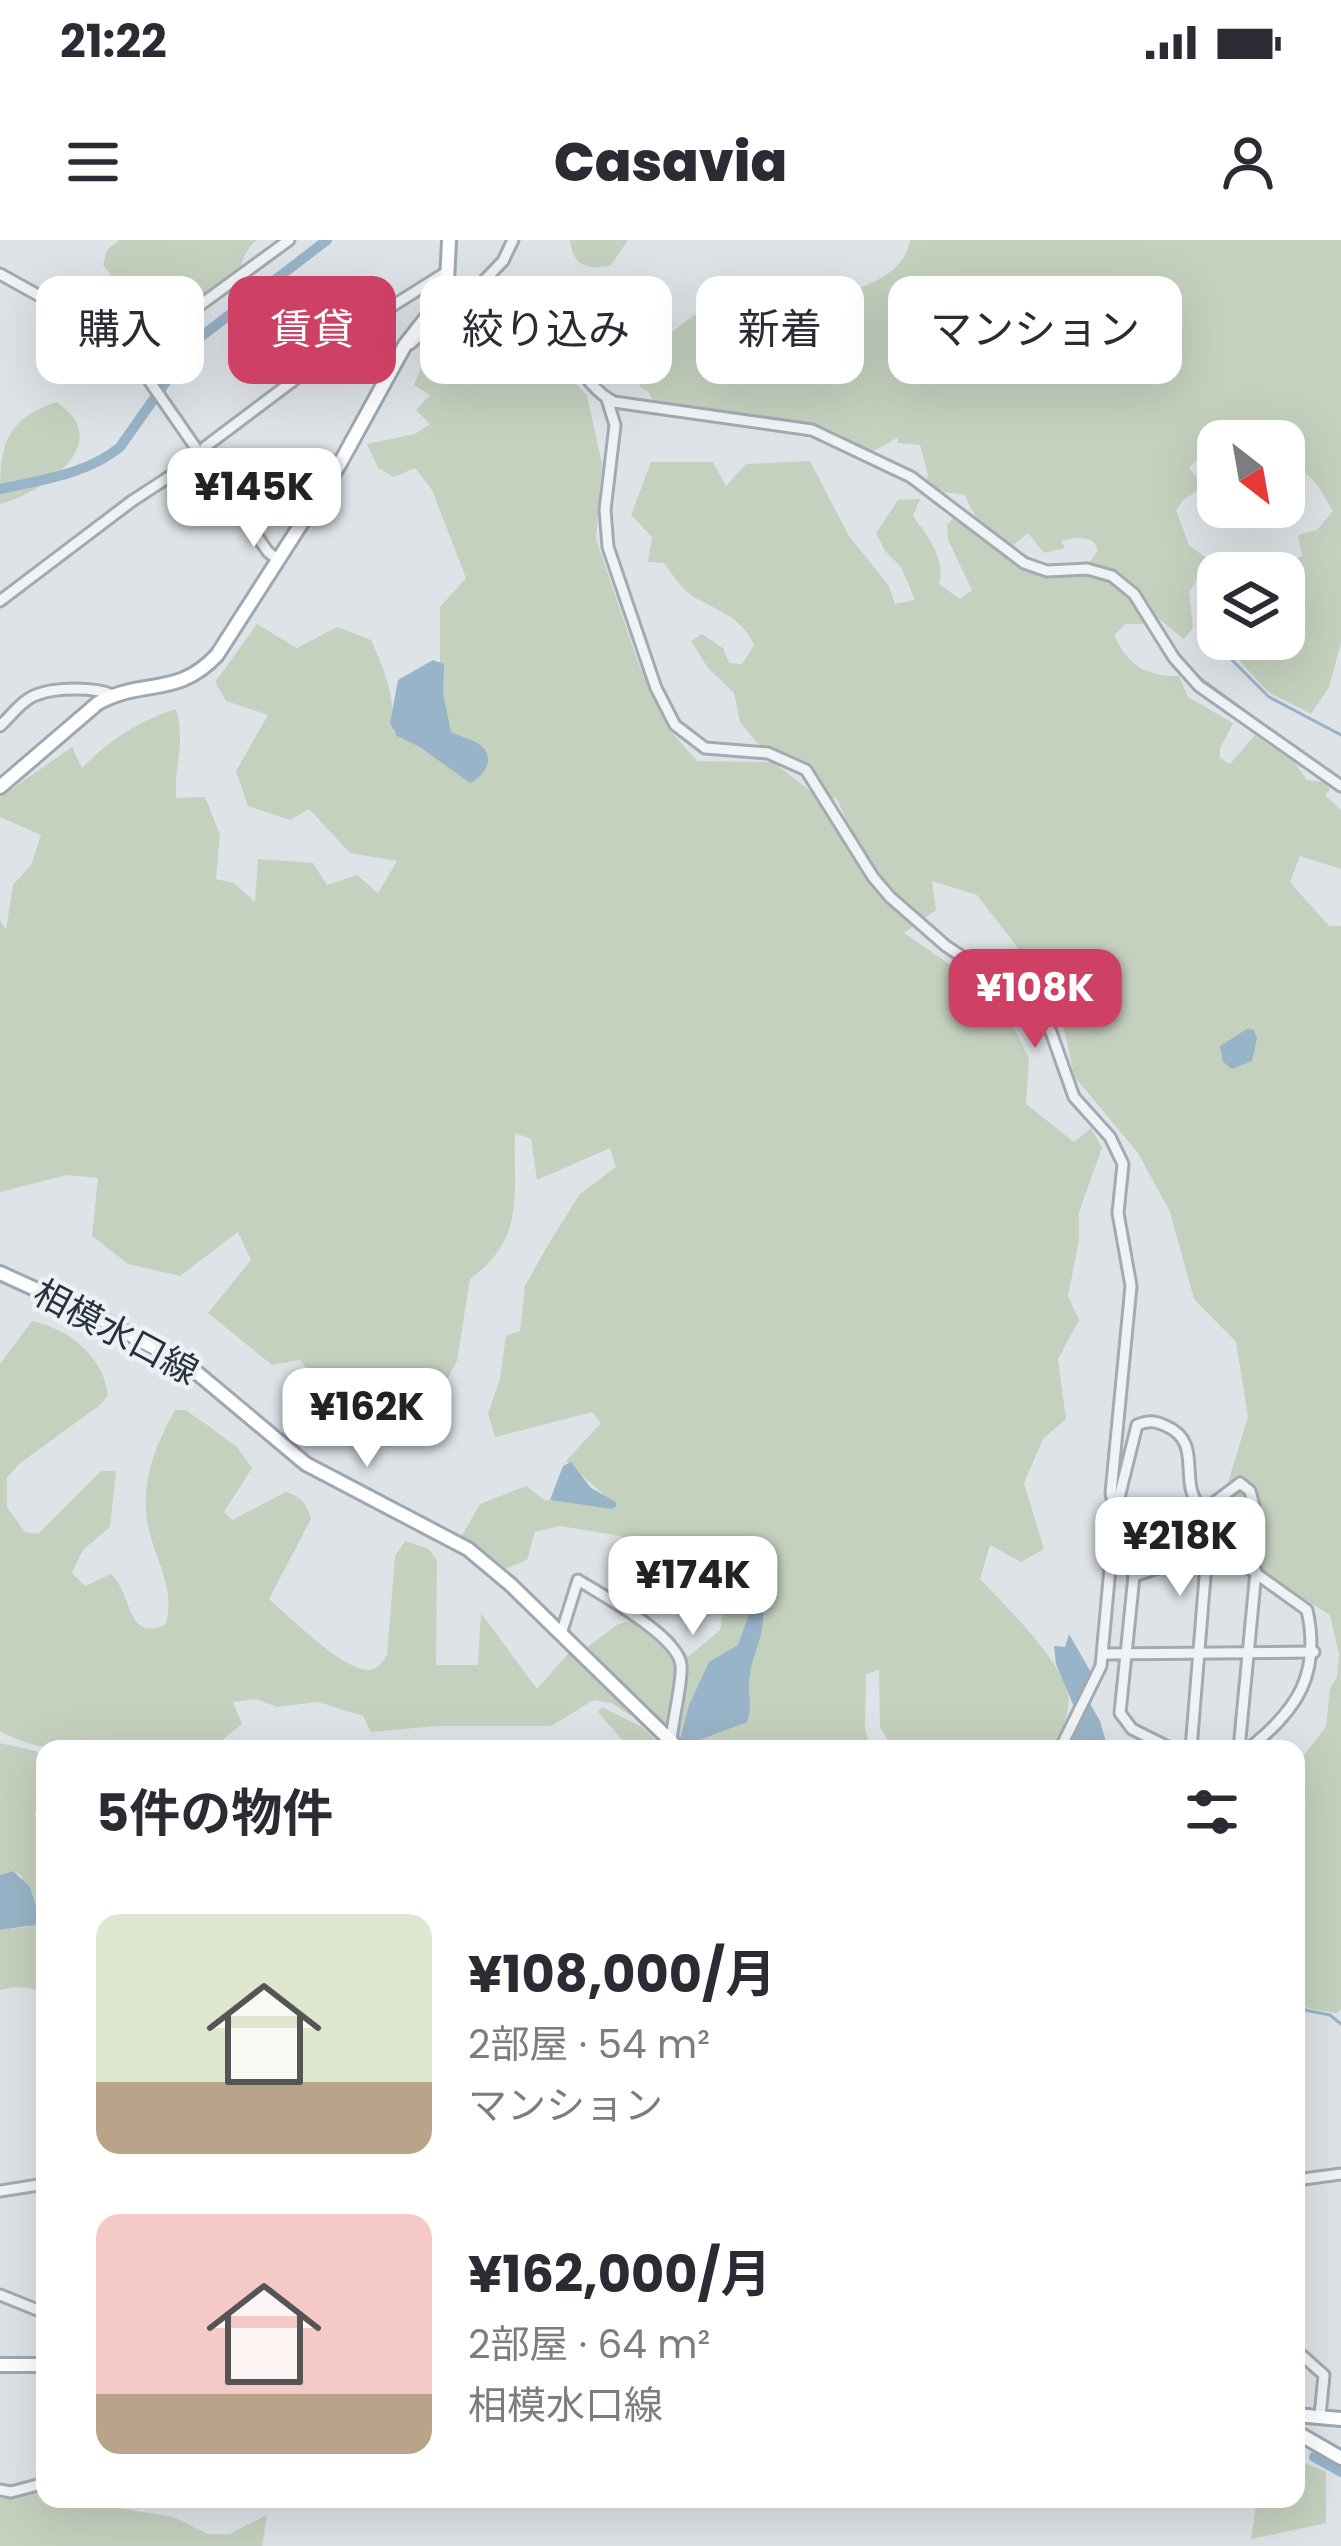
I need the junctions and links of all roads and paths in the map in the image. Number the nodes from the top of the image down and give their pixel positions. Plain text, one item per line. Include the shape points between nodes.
1 (289, 240) edge
2 (449, 240) edge
3 (513, 240) edge
4 (448, 271) junction
5 (0, 274) edge
6 (447, 276) edge
7 (489, 276) edge
8 (36, 295) edge
9 (204, 303) edge
10 (420, 324) edge
11 (420, 337) edge
12 (405, 345) junction
13 (152, 384) edge
14 (592, 384) edge
15 (607, 399) junction
16 (202, 456) junction
17 (277, 559) junction
18 (0, 601) edge
19 (113, 694) junction
20 (0, 726) edge
21 (1341, 786) edge
22 (0, 787) edge
23 (0, 1273) edge
24 (1254, 1506) dead end
25 (1115, 1514) junction
26 (1132, 1548) dead end
27 (1207, 1552) junction
28 (1256, 1571) junction
29 (1134, 1576) junction
30 (561, 1634) junction
31 (1247, 1650) junction
32 (1197, 1651) junction
33 (1125, 1652) junction
34 (1314, 1652) junction
35 (1104, 1654) junction
36 (669, 1740) edge
37 (676, 1740) edge
38 (1064, 1740) edge
39 (1153, 1740) edge
40 (1192, 1740) edge
41 (1240, 1740) edge
42 (1259, 1740) edge
43 (1341, 2174) edge
44 (1305, 2179) edge
45 (36, 2185) edge
46 (0, 2191) edge
47 (0, 2295) edge
48 (36, 2309) edge
49 (1305, 2358) edge
50 (0, 2365) edge
51 (36, 2365) edge
52 (1305, 2415) edge
53 (1320, 2416) junction
54 (1341, 2419) edge
55 (1305, 2437) edge
56 (1341, 2458) edge
57 (36, 2485) edge
58 (0, 2490) edge

1 - 9 street
2 - 4 main road
3 - 7 street
4 - 6 main road
4 - 16 street via 344,341
5 - 8 street
10 - 12 main road
11 - 12 street
12 - 17 main road
13 - 16 street
14 - 15 street
15 - 21 street via 812,430 911,477 1024,563 1112,576 1134,594 1199,686
15 - 25 street via 615,425 608,548 675,725 705,748 768,753 806,770 890,897 1042,1015 1074,1097 1120,1150 1118,1213 1131,1286
16 - 17 street
16 - 18 street
17 - 19 main road via 200,673
19 - 20 street via 43,692
19 - 22 main road
23 - 30 main road, 相模水口線 via 190,1367 306,1464 468,1549
24 - 25 street via 1240,1483 1211,1505 1198,1504 1185,1440 1150,1421 1135,1429
25 - 35 street
26 - 29 street
27 - 28 street
27 - 29 street
27 - 32 street
28 - 31 street
28 - 34 street via 1307,1610
29 - 33 street
30 - 36 main road, 相模水口線
30 - 37 street via 578,1580 671,1646 682,1667
31 - 32 street
31 - 34 street
31 - 41 street
32 - 33 street
32 - 40 street
33 - 35 street
33 - 39 street via 1120,1713
34 - 42 street via 1282,1722
35 - 38 street
43 - 44 street
45 - 46 street
47 - 48 street
49 - 53 street via 1324,2374
50 - 51 main road
52 - 53 main road
53 - 54 main road
55 - 56 main road
57 - 58 street

